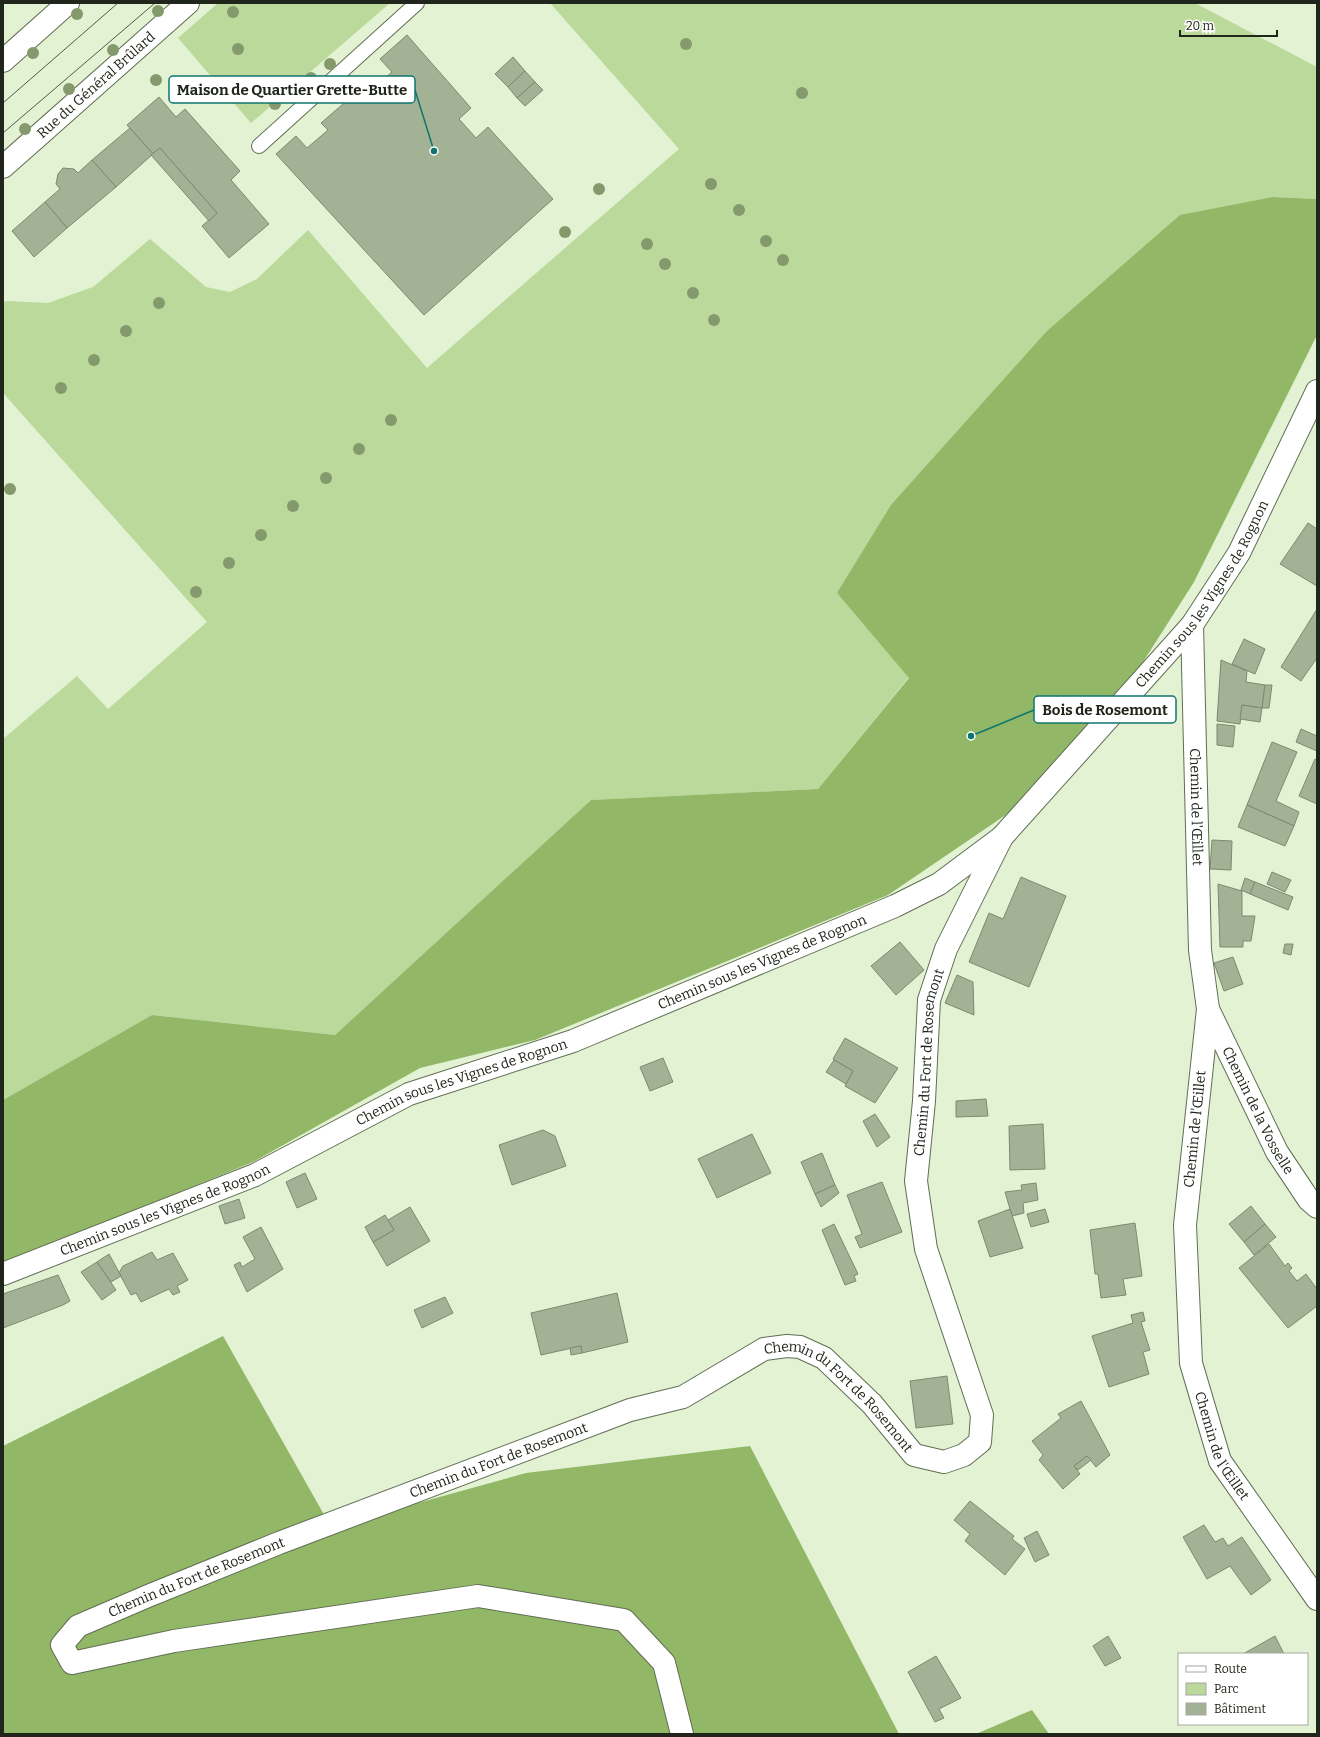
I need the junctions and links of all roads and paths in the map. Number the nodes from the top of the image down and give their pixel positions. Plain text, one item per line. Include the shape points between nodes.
1 (68, 3) edge
2 (188, 3) edge
3 (417, 3) edge
4 (3, 61) edge
5 (259, 146) dead end
6 (3, 166) edge
7 (1317, 391) edge
8 (1192, 625) junction
9 (1002, 837) junction
10 (1208, 1009) junction
11 (1317, 1207) edge
12 (3, 1274) edge
13 (1317, 1599) edge
14 (682, 1734) edge

1 - 4 street
2 - 6 street, Rue du Général Brûlard
3 - 5 lane
7 - 8 street, Chemin sous les Vignes de Rognon via 1240,553
8 - 9 street, Chemin sous les Vignes de Rognon
8 - 10 street, Chemin de l'Œillet via 1200,950
9 - 12 street, Chemin sous les Vignes de Rognon via 939,884 895,906 573,1041 409,1094 255,1175
9 - 14 street, Chemin du Fort de Rosemont via 946,948 929,1000 924,1101 916,1180 926,1249 982,1415 980,1442 964,1455 944,1462 914,1455 872,1404 824,1358 800,1347 764,1349 683,1397 630,1410 279,1543 78,1626 62,1645 72,1663 174,1641 478,1596 624,1620 664,1663
10 - 11 street, Chemin de la Vosselle via 1277,1152 1309,1200
10 - 13 street, Chemin de l'Œillet via 1185,1225 1191,1363 1220,1461

